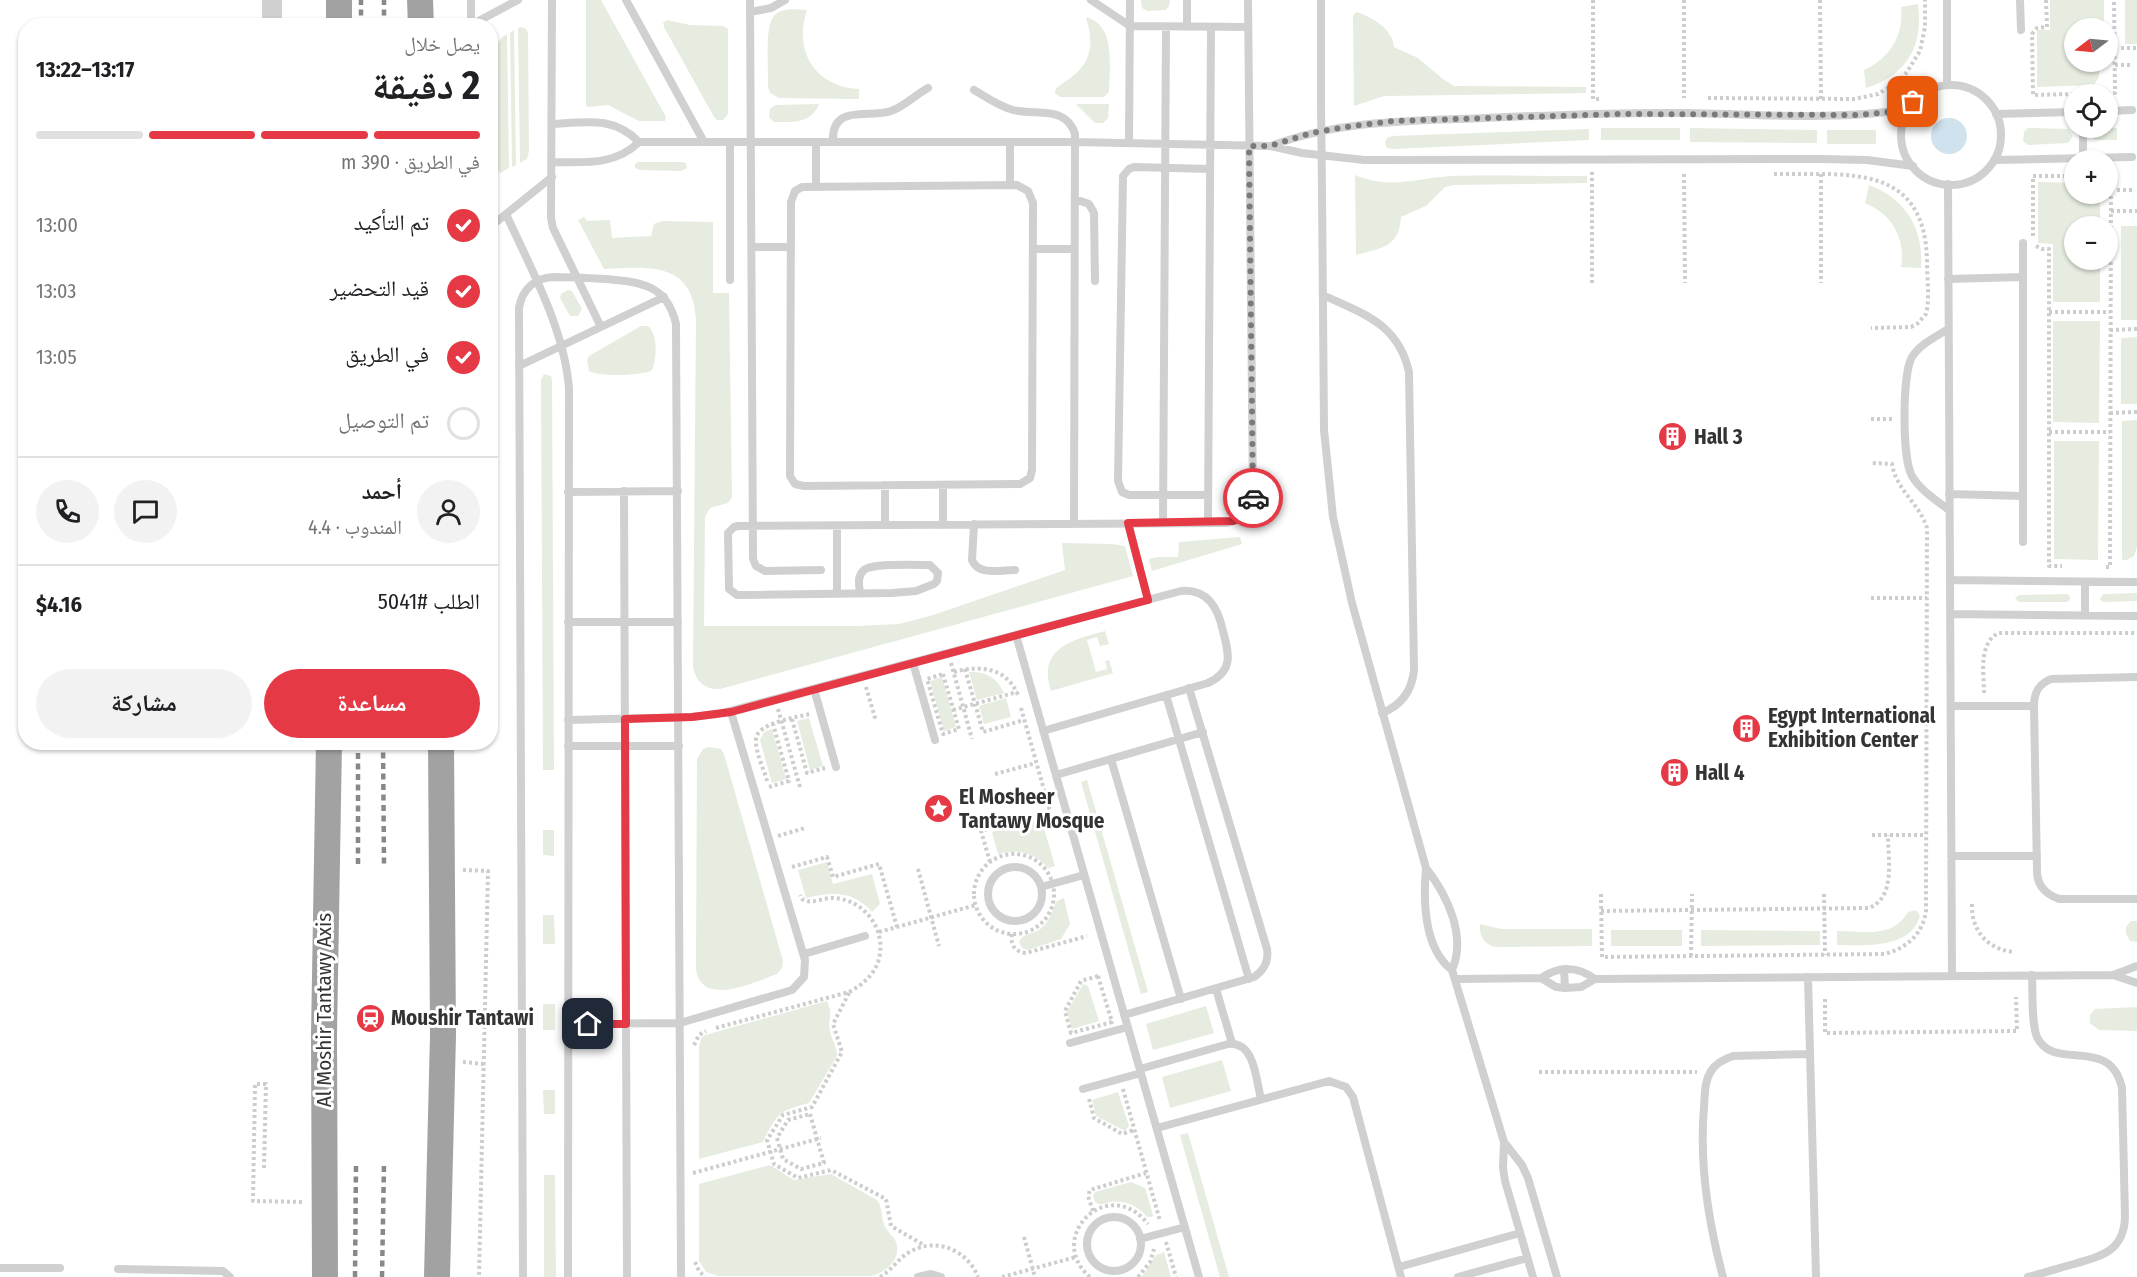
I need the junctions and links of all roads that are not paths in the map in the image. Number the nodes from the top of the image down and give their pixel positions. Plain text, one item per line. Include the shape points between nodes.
1 (272, 0) edge
2 (339, 0) edge
3 (420, 0) edge
4 (471, 0) edge
5 (518, 0) edge
6 (552, 0) edge
7 (626, 0) edge
8 (750, 0) edge
9 (785, 0) edge
10 (1091, 0) edge
11 (1130, 0) edge
12 (1187, 0) edge
13 (1248, 0) edge
14 (1321, 0) edge
15 (1947, 0) edge
16 (2020, 0) edge
17 (750, 12) junction
18 (272, 18) edge
19 (339, 18) edge
20 (420, 18) edge
21 (471, 18) edge
22 (484, 18) edge
23 (1130, 26) junction
24 (1166, 27) junction
25 (1187, 27) junction
26 (1210, 27) junction
27 (1248, 27) junction
28 (2020, 30) dead end
29 (1947, 85) junction
30 (928, 88) dead end
31 (974, 90) dead end
32 (1908, 110) junction
33 (2132, 110) dead end
34 (2118, 111) edge
35 (2064, 112) edge
36 (1996, 114) junction
37 (552, 124) junction
38 (639, 142) junction
39 (704, 142) junction
40 (730, 142) junction
41 (751, 142) junction
42 (816, 142) junction
43 (833, 142) junction
44 (1010, 142) junction
45 (1074, 142) junction
46 (1129, 143) junction
47 (1165, 144) junction
48 (1210, 145) junction
49 (1249, 146) junction
50 (1270, 146) junction
51 (2118, 157) edge
52 (2132, 157) dead end
53 (2064, 158) edge
54 (1994, 160) junction
55 (552, 162) junction
56 (1913, 166) junction
57 (1165, 168) junction
58 (1210, 169) junction
59 (552, 177) junction
60 (1010, 184) junction
61 (1947, 184) junction
62 (816, 187) junction
63 (1075, 199) junction
64 (506, 214) junction
65 (498, 220) edge
66 (2023, 243) dead end
67 (752, 247) junction
68 (790, 247) junction
69 (1033, 249) junction
70 (1074, 249) junction
71 (577, 277) junction
72 (2023, 277) junction
73 (1948, 279) junction
74 (730, 280) dead end
75 (536, 281) junction
76 (1095, 281) dead end
77 (1323, 295) junction
78 (664, 297) junction
79 (601, 327) junction
80 (1948, 329) junction
81 (562, 346) junction
82 (519, 366) junction
83 (943, 484) junction
84 (885, 485) junction
85 (624, 491) junction
86 (678, 491) junction
87 (568, 492) junction
88 (1949, 494) junction
89 (1164, 495) junction
90 (1208, 495) junction
91 (2023, 496) junction
92 (1949, 510) junction
93 (1208, 522) junction
94 (1128, 523) junction
95 (1163, 523) junction
96 (974, 524) junction
97 (1074, 524) junction
98 (885, 525) junction
99 (943, 525) junction
100 (754, 526) junction
101 (837, 526) junction
102 (2023, 542) dead end
103 (821, 570) dead end
104 (1015, 570) dead end
105 (1950, 580) junction
106 (2085, 582) junction
107 (2137, 582) edge
108 (837, 593) junction
109 (860, 593) junction
110 (1148, 600) junction
111 (1950, 614) junction
112 (2085, 615) junction
113 (2137, 616) edge
114 (568, 622) junction
115 (624, 622) junction
116 (678, 622) junction
117 (1016, 635) junction
118 (913, 663) junction
119 (2137, 677) edge
120 (1190, 688) junction
121 (814, 689) junction
122 (1166, 695) junction
123 (1951, 706) junction
124 (2034, 706) junction
125 (731, 712) junction
126 (1383, 713) junction
127 (679, 717) junction
128 (625, 719) junction
129 (568, 720) junction
130 (1043, 731) junction
131 (1203, 732) junction
132 (1179, 739) junction
133 (934, 740) dead end
134 (568, 746) junction
135 (625, 746) junction
136 (679, 746) junction
137 (329, 750) edge
138 (441, 750) edge
139 (1111, 759) junction
140 (836, 767) dead end
141 (1056, 775) junction
142 (1952, 856) junction
143 (2037, 856) junction
144 (1426, 868) junction
145 (1084, 875) junction
146 (1041, 886) junction
147 (2137, 899) edge
148 (865, 936) road end
149 (804, 954) junction
150 (2137, 966) edge
151 (1564, 969) junction
152 (1452, 970) junction
153 (2032, 975) junction
154 (2113, 975) junction
155 (1952, 976) junction
156 (1808, 977) junction
157 (1541, 978) junction
158 (1249, 979) junction
159 (1455, 979) junction
160 (1595, 979) junction
161 (2137, 983) edge
162 (1565, 988) junction
163 (1216, 989) junction
164 (1181, 999) junction
165 (1124, 1015) junction
166 (680, 1023) junction
167 (568, 1024) junction
168 (626, 1024) junction
169 (1128, 1027) junction
170 (1070, 1043) dead end
171 (1232, 1043) junction
172 (1810, 1054) junction
173 (1140, 1071) junction
174 (1083, 1089) dead end
175 (1261, 1100) junction
176 (1157, 1128) junction
177 (1504, 1142) junction
178 (1185, 1227) junction
179 (1520, 1233) junction
180 (1140, 1239) junction
181 (1527, 1258) junction
182 (1399, 1267) junction
183 (0, 1268) edge
184 (60, 1268) dead end
185 (118, 1269) dead end
186 (230, 1277) edge
187 (325, 1277) edge
188 (437, 1277) edge
189 (523, 1277) edge
190 (568, 1277) edge
191 (627, 1277) edge
192 (681, 1277) edge
193 (918, 1277) edge
194 (941, 1277) edge
195 (1199, 1277) edge
196 (1401, 1277) edge
197 (1458, 1277) edge
198 (1533, 1277) edge
199 (1557, 1277) edge
200 (1723, 1277) edge
201 (1816, 1277) edge
202 (2028, 1277) edge

1 - 18 street
2 - 19 highway
3 - 20 highway
4 - 21 lane
5 - 22 lane
6 - 37 lane
7 - 39 lane
8 - 17 lane
9 - 17 lane via 771,8
10 - 23 lane
11 - 23 lane
12 - 25 lane
13 - 27 lane
14 - 77 lane, bridge
15 - 29 lane
16 - 28 lane
17 - 41 lane
23 - 24 lane
23 - 46 lane
24 - 25 lane
24 - 47 lane
25 - 26 lane
26 - 27 lane
26 - 48 lane
27 - 49 lane
29 - 32 lane via 1929,90
29 - 36 lane via 1971,89
30 - 43 lane via 891,111 844,117 836,125
31 - 45 lane via 1014,110 1059,115 1073,128
32 - 50 lane via 1859,115 1631,113 1394,121 1311,133
32 - 56 lane via 1901,139
33 - 34 lane
35 - 36 lane
36 - 54 lane via 2001,137
37 - 38 lane via 610,124 627,131
37 - 55 lane
38 - 39 lane
38 - 55 lane via 619,157 603,161
39 - 40 lane
40 - 41 lane
40 - 74 lane
41 - 42 lane
41 - 67 lane
42 - 43 lane
42 - 62 lane
43 - 44 lane
44 - 45 lane
44 - 60 lane
45 - 46 lane
45 - 63 lane
46 - 47 lane
47 - 48 lane
47 - 57 lane
48 - 49 lane
48 - 58 lane
49 - 50 lane
49 - 93 lane via 1253,498 1249,511 1239,519
50 - 56 lane via 1364,160 1809,158
51 - 52 lane
53 - 54 lane
54 - 61 lane via 1974,179
55 - 59 lane
56 - 61 lane via 1928,179
57 - 58 lane
57 - 89 lane
57 - 89 lane via 1134,167 1123,176 1118,481 1125,494
58 - 90 lane
59 - 64 lane
59 - 71 lane via 551,223
60 - 62 lane
60 - 69 lane via 1023,187 1032,197
61 - 73 lane
62 - 68 lane via 798,188 792,194
63 - 70 lane
63 - 76 lane via 1089,204 1094,213
64 - 65 lane
64 - 75 lane
66 - 72 lane
67 - 68 lane
67 - 100 lane
68 - 84 lane via 790,477 799,486
69 - 70 lane
69 - 83 lane via 1031,474 1028,481 1020,484
70 - 97 lane
71 - 75 lane
71 - 78 lane via 639,282
71 - 79 lane
72 - 73 lane
72 - 91 lane
73 - 80 lane
75 - 81 lane
75 - 82 lane via 520,302
77 - 126 lane via 1324,430 1330,498 1345,574
77 - 126 lane via 1389,331 1402,350 1409,372 1414,670 1406,696
78 - 79 lane
78 - 86 lane via 674,315 677,334
79 - 81 lane
80 - 88 lane
80 - 92 lane via 1917,350 1909,364 1906,459 1911,475
81 - 82 lane
81 - 87 lane via 568,388
82 - 189 lane
83 - 84 lane
83 - 99 lane
84 - 98 lane
85 - 86 lane
85 - 87 lane
85 - 115 lane
86 - 116 lane
87 - 114 lane
88 - 91 lane
88 - 92 lane
89 - 90 lane
89 - 95 lane
90 - 93 lane
91 - 102 lane
92 - 105 lane
93 - 95 lane
94 - 95 lane
94 - 97 lane
94 - 110 lane
96 - 97 lane
96 - 99 lane
96 - 104 lane via 974,565 983,570
98 - 99 lane
98 - 101 lane
100 - 101 lane
100 - 103 lane via 753,559 759,568
100 - 108 lane via 734,527 728,533 730,592
101 - 108 lane
105 - 106 lane
105 - 111 lane
106 - 107 lane
106 - 112 lane
108 - 109 lane
109 - 109 lane via 916,591 934,584 938,573 930,566 870,567 859,577
110 - 117 lane
110 - 120 lane via 1189,591 1203,595 1218,612 1228,654 1226,666 1214,680
111 - 112 lane
111 - 123 lane
112 - 113 lane
114 - 115 lane
114 - 129 lane
115 - 116 lane
115 - 128 lane
116 - 127 lane
117 - 118 lane
117 - 130 lane
118 - 121 lane
118 - 133 lane
119 - 124 lane via 2051,680 2036,691
120 - 122 lane
120 - 131 lane
121 - 125 lane
121 - 140 lane
122 - 130 lane
122 - 132 lane
123 - 124 lane
123 - 142 lane
124 - 143 lane
125 - 127 lane
125 - 149 lane
126 - 144 lane
127 - 128 lane
127 - 136 lane
128 - 129 lane
128 - 135 lane
129 - 134 lane
130 - 141 lane
131 - 132 lane
131 - 158 lane via 1267,949 1265,965
132 - 139 lane
132 - 158 lane
134 - 135 lane
134 - 167 lane
135 - 136 lane
135 - 168 lane
136 - 166 lane
137 - 187 highway, Al Moshir Tantawy Axis
138 - 188 highway via 443,1035
139 - 141 lane
139 - 164 lane
141 - 145 lane
142 - 143 lane
142 - 155 lane
143 - 147 lane via 2039,883 2053,897
144 - 152 lane via 1430,931 1440,958
144 - 152 lane via 1443,895 1454,924 1457,954
145 - 146 lane
145 - 165 lane
146 - 146 lane via 1033,873 1011,867 992,879 989,902 1004,919 1019,921 1038,909 1043,894
148 - 149 lane
149 - 166 lane via 804,977 792,990
150 - 154 lane
151 - 157 lane
151 - 160 lane via 1581,971
151 - 162 lane
152 - 159 lane
153 - 154 lane
153 - 155 lane
153 - 202 lane via 2035,1030 2042,1044 2056,1053 2102,1059 2120,1079 2125,1225 2108,1252
154 - 161 lane
155 - 156 lane
156 - 160 lane
156 - 172 lane
157 - 159 lane
157 - 162 lane
158 - 163 lane
159 - 177 lane
160 - 162 lane via 1581,987
163 - 164 lane
163 - 171 lane
164 - 165 lane
165 - 169 lane
166 - 168 lane
166 - 192 lane
167 - 168 lane
167 - 190 lane
168 - 191 lane
169 - 170 lane
169 - 173 lane
171 - 173 lane
171 - 175 lane via 1248,1053
172 - 200 lane via 1733,1056 1710,1072 1702,1125 1703,1166 1708,1217
172 - 201 lane
173 - 174 lane
173 - 176 lane
175 - 176 lane
175 - 182 lane via 1329,1082 1350,1091
176 - 178 lane
177 - 179 lane via 1505,1181
177 - 199 lane via 1528,1178
178 - 180 lane
178 - 195 lane
179 - 181 lane
179 - 182 lane
180 - 180 lane via 1133,1225 1110,1217 1096,1224 1086,1246 1098,1266 1121,1271 1139,1255
181 - 197 lane
181 - 198 lane
182 - 196 lane
183 - 184 lane
185 - 186 lane via 223,1271
193 - 194 lane

